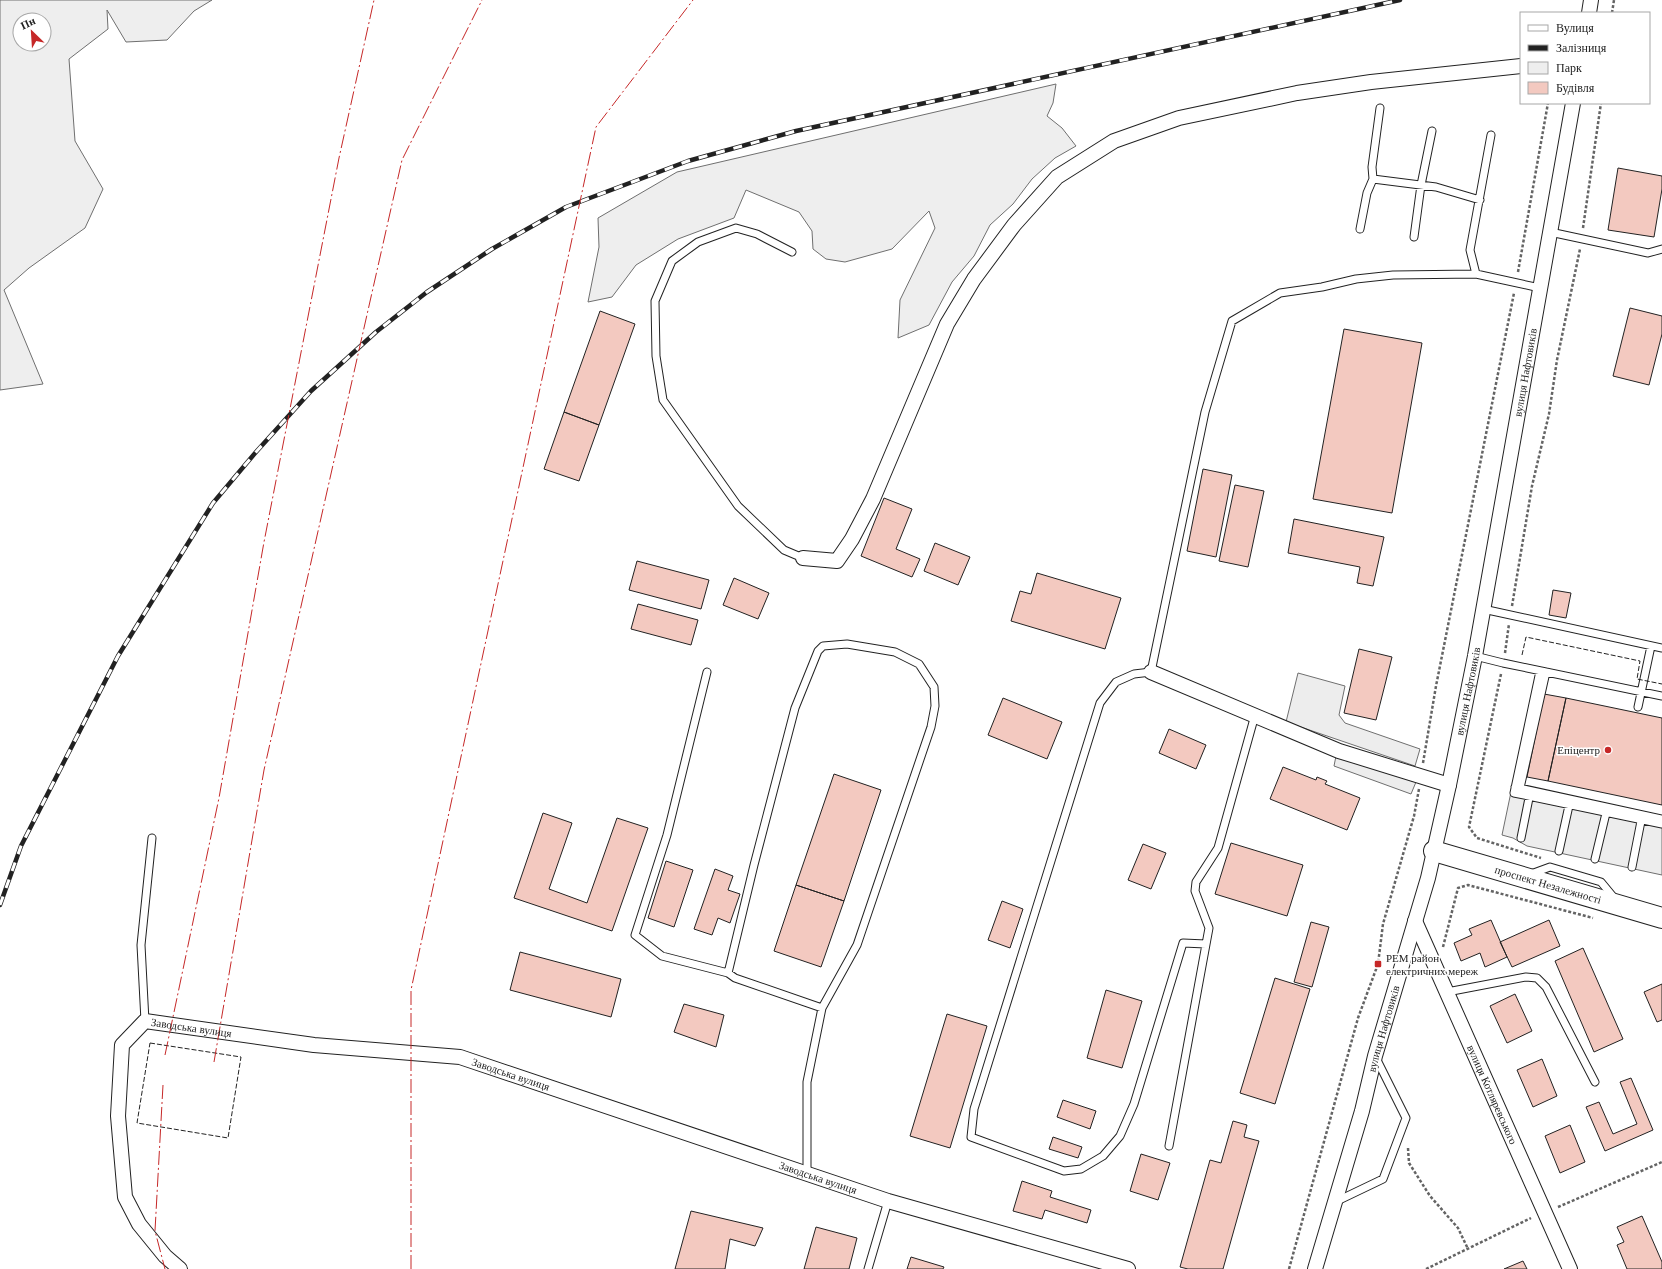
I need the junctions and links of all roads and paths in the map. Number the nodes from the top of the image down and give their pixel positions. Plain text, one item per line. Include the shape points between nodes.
1 (1591, 0) edge
2 (1614, 0) edge
3 (1589, 12) edge
4 (1612, 12) edge
5 (1520, 66) edge
6 (1548, 104) edge
7 (1574, 104) edge
8 (1601, 104) edge
9 (1380, 108) dead end
10 (1432, 131) dead end
11 (1491, 135) dead end
12 (1373, 179) junction
13 (1421, 185) junction
14 (1480, 200) junction
15 (1360, 229) dead end
16 (1550, 232) junction
17 (1414, 237) dead end
18 (1582, 239) junction
19 (1662, 249) edge
20 (792, 252) dead end
21 (1476, 274) junction
22 (1516, 282) junction
23 (1540, 288) junction
24 (803, 558) joint
25 (1483, 609) junction
26 (1511, 615) junction
27 (1651, 646) junction
28 (1662, 648) edge
29 (1475, 656) junction
30 (1503, 664) junction
31 (707, 672) dead end
32 (1151, 672) junction
33 (1543, 672) junction
34 (1641, 692) junction
35 (1662, 696) edge
36 (1638, 707) dead end
37 (1255, 715) junction
38 (1421, 776) junction
39 (1449, 785) junction
40 (1530, 793) junction
41 (1570, 802) junction
42 (1606, 810) junction
43 (1642, 817) junction
44 (1662, 818) edge
45 (1662, 824) edge
46 (152, 838) dead end
47 (1520, 838) dead end
48 (1434, 851) junction
49 (1559, 851) dead end
50 (1544, 858) dead end
51 (1595, 859) dead end
52 (1632, 867) dead end
53 (1458, 888) dead end
54 (1595, 918) dead end
55 (1662, 918) edge
56 (1415, 921) junction
57 (1206, 944) junction
58 (728, 974) junction
59 (1446, 992) junction
60 (822, 1008) junction
61 (145, 1021) junction
62 (1375, 1056) junction
63 (1595, 1082) dead end
64 (1406, 1118) junction
65 (1169, 1146) dead end
66 (807, 1175) junction
67 (888, 1201) junction
68 (1335, 1202) junction
69 (1468, 1249) dead end
70 (180, 1269) edge
71 (868, 1269) edge
72 (1128, 1269) edge
73 (1289, 1269) edge
74 (1315, 1269) edge
75 (1570, 1269) edge

1 - 3 street
2 - 4 path
5 - 24 street via 1304,92 1179,118 1114,141 1057,177 1009,231 974,279 947,324 873,499 852,538 836,561
6 - 22 path
7 - 16 street, вулиця Нафтовиків
8 - 18 path
9 - 12 lane via 1372,167
10 - 13 lane
11 - 14 lane
12 - 13 lane
12 - 15 lane via 1367,193
13 - 14 lane
13 - 17 lane
14 - 21 lane via 1470,250
16 - 18 lane
16 - 23 street, вулиця Нафтовиків
18 - 19 lane via 1648,253
18 - 26 path via 1557,360 1549,414 1532,486
20 - 24 lane via 757,234 736,228 698,242 672,261 655,301 656,356 663,400 738,506 784,550
21 - 22 lane
21 - 32 lane via 1393,275 1280,293 1232,321 1205,412
22 - 23 lane
22 - 38 path via 1436,686
23 - 25 street, вулиця Нафтовиків
25 - 26 lane
25 - 29 street, вулиця Нафтовиків
26 - 27 lane
26 - 30 path
27 - 28 lane
27 - 34 lane
29 - 30 lane
29 - 39 street, вулиця Нафтовиків
30 - 33 lane
30 - 50 path via 1469,827 1477,838
31 - 58 lane via 668,834 635,935 662,956
32 - 37 street
32 - 57 lane via 1134,674 1116,682 1100,703 974,1109 971,1137 1064,1171 1081,1169 1103,1156 1120,1136 1134,1104 1183,944
33 - 34 lane
33 - 40 lane via 1518,788 1514,793
34 - 35 lane
34 - 36 lane
37 - 38 street via 1339,751
37 - 57 lane via 1218,848 1196,882 1195,891 1209,928
38 - 39 street
38 - 73 path via 1414,816 1384,924 1378,964 1358,1018
39 - 48 street, вулиця Нафтовиків
40 - 41 lane
40 - 47 lane
41 - 42 lane
41 - 49 lane
42 - 43 lane
42 - 51 lane
43 - 44 lane
43 - 45 lane
43 - 52 lane
46 - 61 lane via 142,944
48 - 55 main road, проспект Незалежності
48 - 56 street, вулиця Нафтовиків
53 - 54 path via 1468,885
56 - 59 street, вулиця Котляревського
56 - 62 street, вулиця Нафтовиків
57 - 65 lane
58 - 60 lane
58 - 60 lane via 795,708 818,651 823,646 847,644 895,652 919,664 934,687 936,706 857,945
59 - 63 lane via 1526,977 1537,978 1546,987
59 - 75 street, вулиця Котляревського
60 - 66 lane via 807,1082
61 - 66 street, Заводська вулиця via 314,1045 460,1057
61 - 70 street, Заводська вулиця via 122,1046 118,1116 125,1197 139,1224 165,1256
62 - 64 lane
62 - 68 street, вулиця Нафтовиків
64 - 68 lane via 1383,1179
64 - 69 path via 1409,1163 1430,1196 1458,1228
66 - 67 street, Заводська вулиця
67 - 71 lane
67 - 72 street, Заводська вулиця
68 - 74 street, вулиця Нафтовиків

